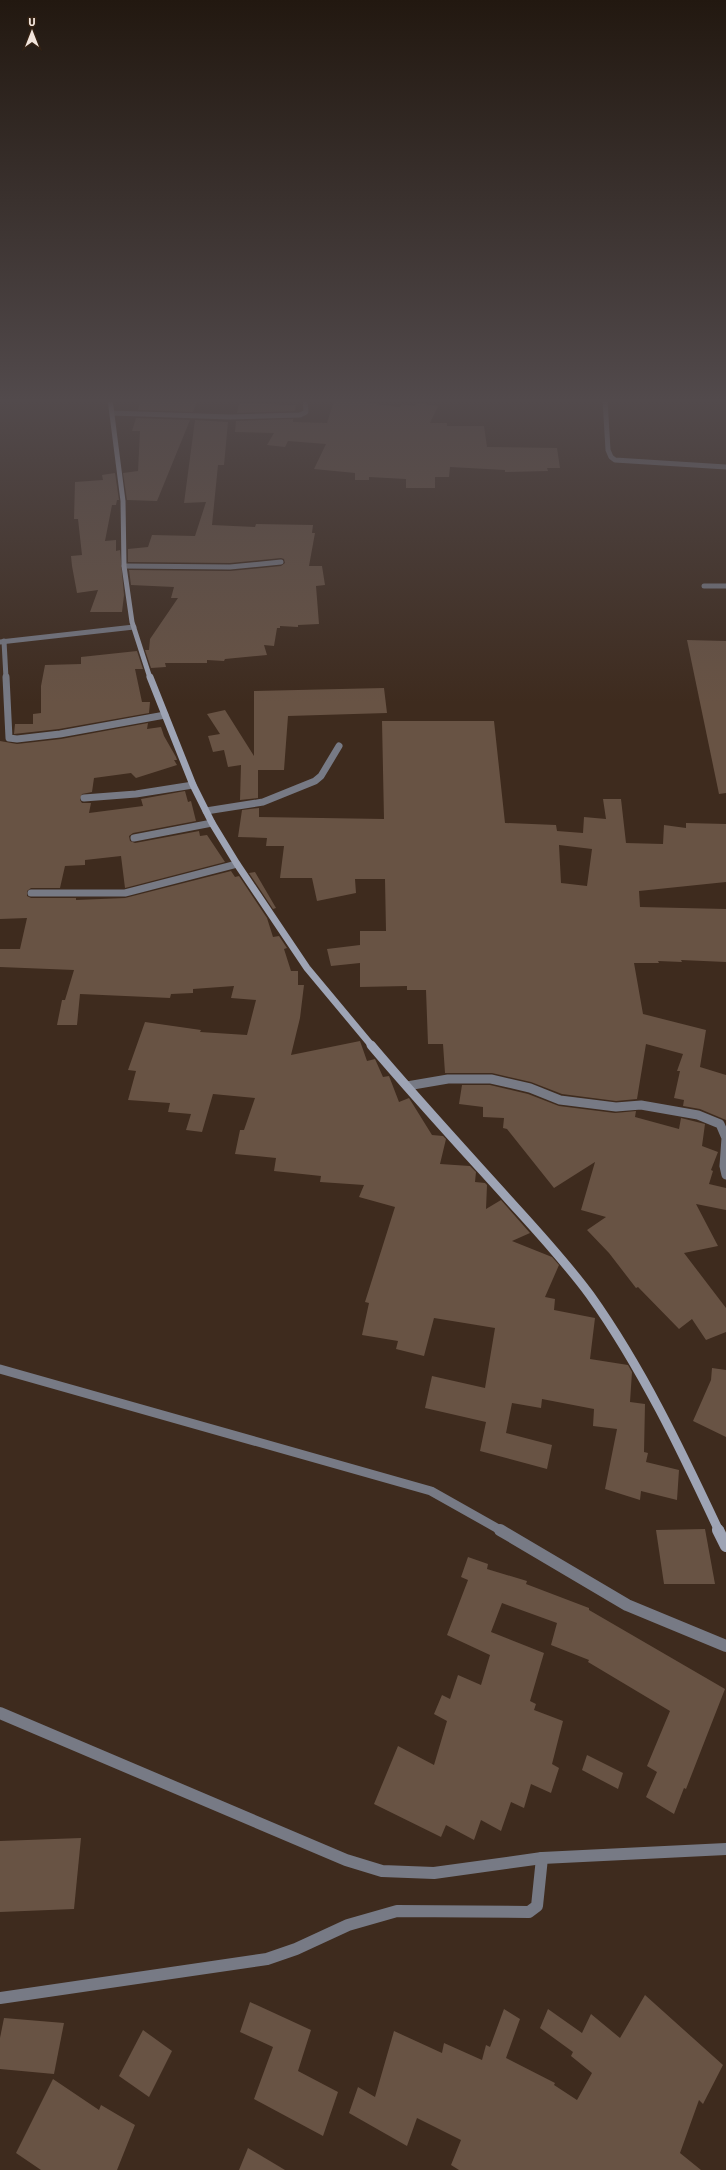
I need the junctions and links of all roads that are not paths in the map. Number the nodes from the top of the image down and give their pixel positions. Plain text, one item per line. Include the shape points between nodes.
1 (123, 500) edge
2 (281, 562) dead end
3 (124, 566) junction
4 (704, 586) dead end
5 (726, 586) edge
6 (133, 625) junction
7 (1, 640) edge
8 (165, 715) junction
9 (339, 746) dead end
10 (193, 785) junction
11 (84, 798) dead end
12 (206, 811) junction
13 (212, 822) junction
14 (134, 838) dead end
15 (237, 864) junction
16 (31, 893) dead end
17 (407, 1086) junction
18 (726, 1174) edge
19 (0, 1369) edge
20 (726, 1546) edge
21 (726, 1646) edge
22 (0, 1713) edge
23 (726, 1849) edge
24 (542, 1858) junction
25 (0, 1998) edge

1 - 3 main road
2 - 3 street via 230,567
3 - 6 main road
4 - 5 street
6 - 7 street
6 - 8 main road via 147,671
7 - 8 street via 9,738 60,734
8 - 10 main road
9 - 12 street via 321,776 315,781 262,802
10 - 11 street via 136,794
10 - 12 main road
12 - 13 main road
13 - 14 street
13 - 15 main road
15 - 16 street via 125,893
15 - 17 main road via 307,968
17 - 18 street via 448,1079 491,1079 530,1088 560,1100 616,1107 641,1105 698,1115 720,1124 726,1138
17 - 20 main road via 560,1257 590,1296 654,1400 692,1472
19 - 21 street via 431,1491 627,1605
22 - 24 street via 346,1860 382,1871 434,1873
23 - 24 street
24 - 25 street via 536,1906 529,1912 397,1911 348,1925 296,1949 267,1959

